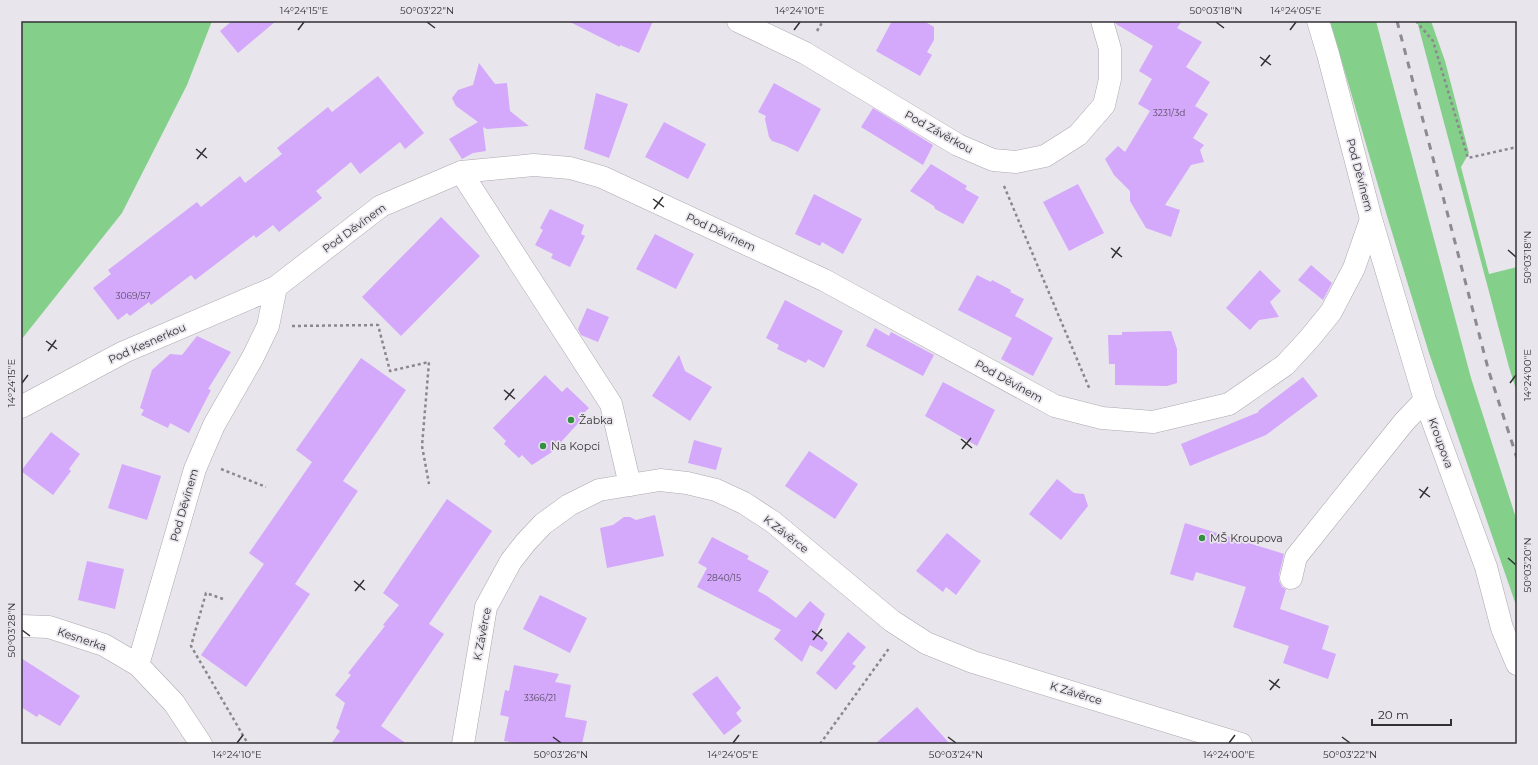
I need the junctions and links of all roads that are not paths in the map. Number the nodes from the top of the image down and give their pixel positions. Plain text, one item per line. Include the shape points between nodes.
1 (738, 21) edge
2 (1102, 21) edge
3 (1318, 21) edge
4 (461, 172) junction
5 (1371, 219) junction
6 (276, 287) junction
7 (1425, 400) junction
8 (21, 407) edge
9 (630, 485) junction
10 (1291, 578) dead end
11 (21, 626) edge
12 (1517, 664) edge
13 (138, 665) junction
14 (201, 744) edge
15 (463, 744) edge
16 (1241, 744) edge

1 - 2 street, Pod Závěrkou via 806,53 958,145 993,160 1016,162 1045,156 1078,135 1104,105 1110,79 1110,49
3 - 5 street, Pod Děvínem
4 - 5 street, Pod Děvínem via 534,165 570,168 602,177 824,280 1055,406 1102,418 1153,422 1229,404 1285,365 1331,312 1354,268
4 - 6 street, Pod Děvínem via 381,206
4 - 9 street via 611,404
5 - 7 street, Kroupova
6 - 8 street, Pod Kesnerkou via 124,352
6 - 13 street, Pod Děvínem via 268,326 214,425 195,469
7 - 10 street via 1404,422 1296,557
7 - 12 street, Kroupova via 1486,567 1502,628
9 - 15 street, K Závěrce via 599,490 569,505 543,524 511,561 486,607
9 - 16 street, K Závěrce via 660,480 687,483 716,490 744,503 773,522 892,621 926,643 973,662
11 - 13 street, Kesnerka via 49,627 104,644
13 - 14 street via 174,703

